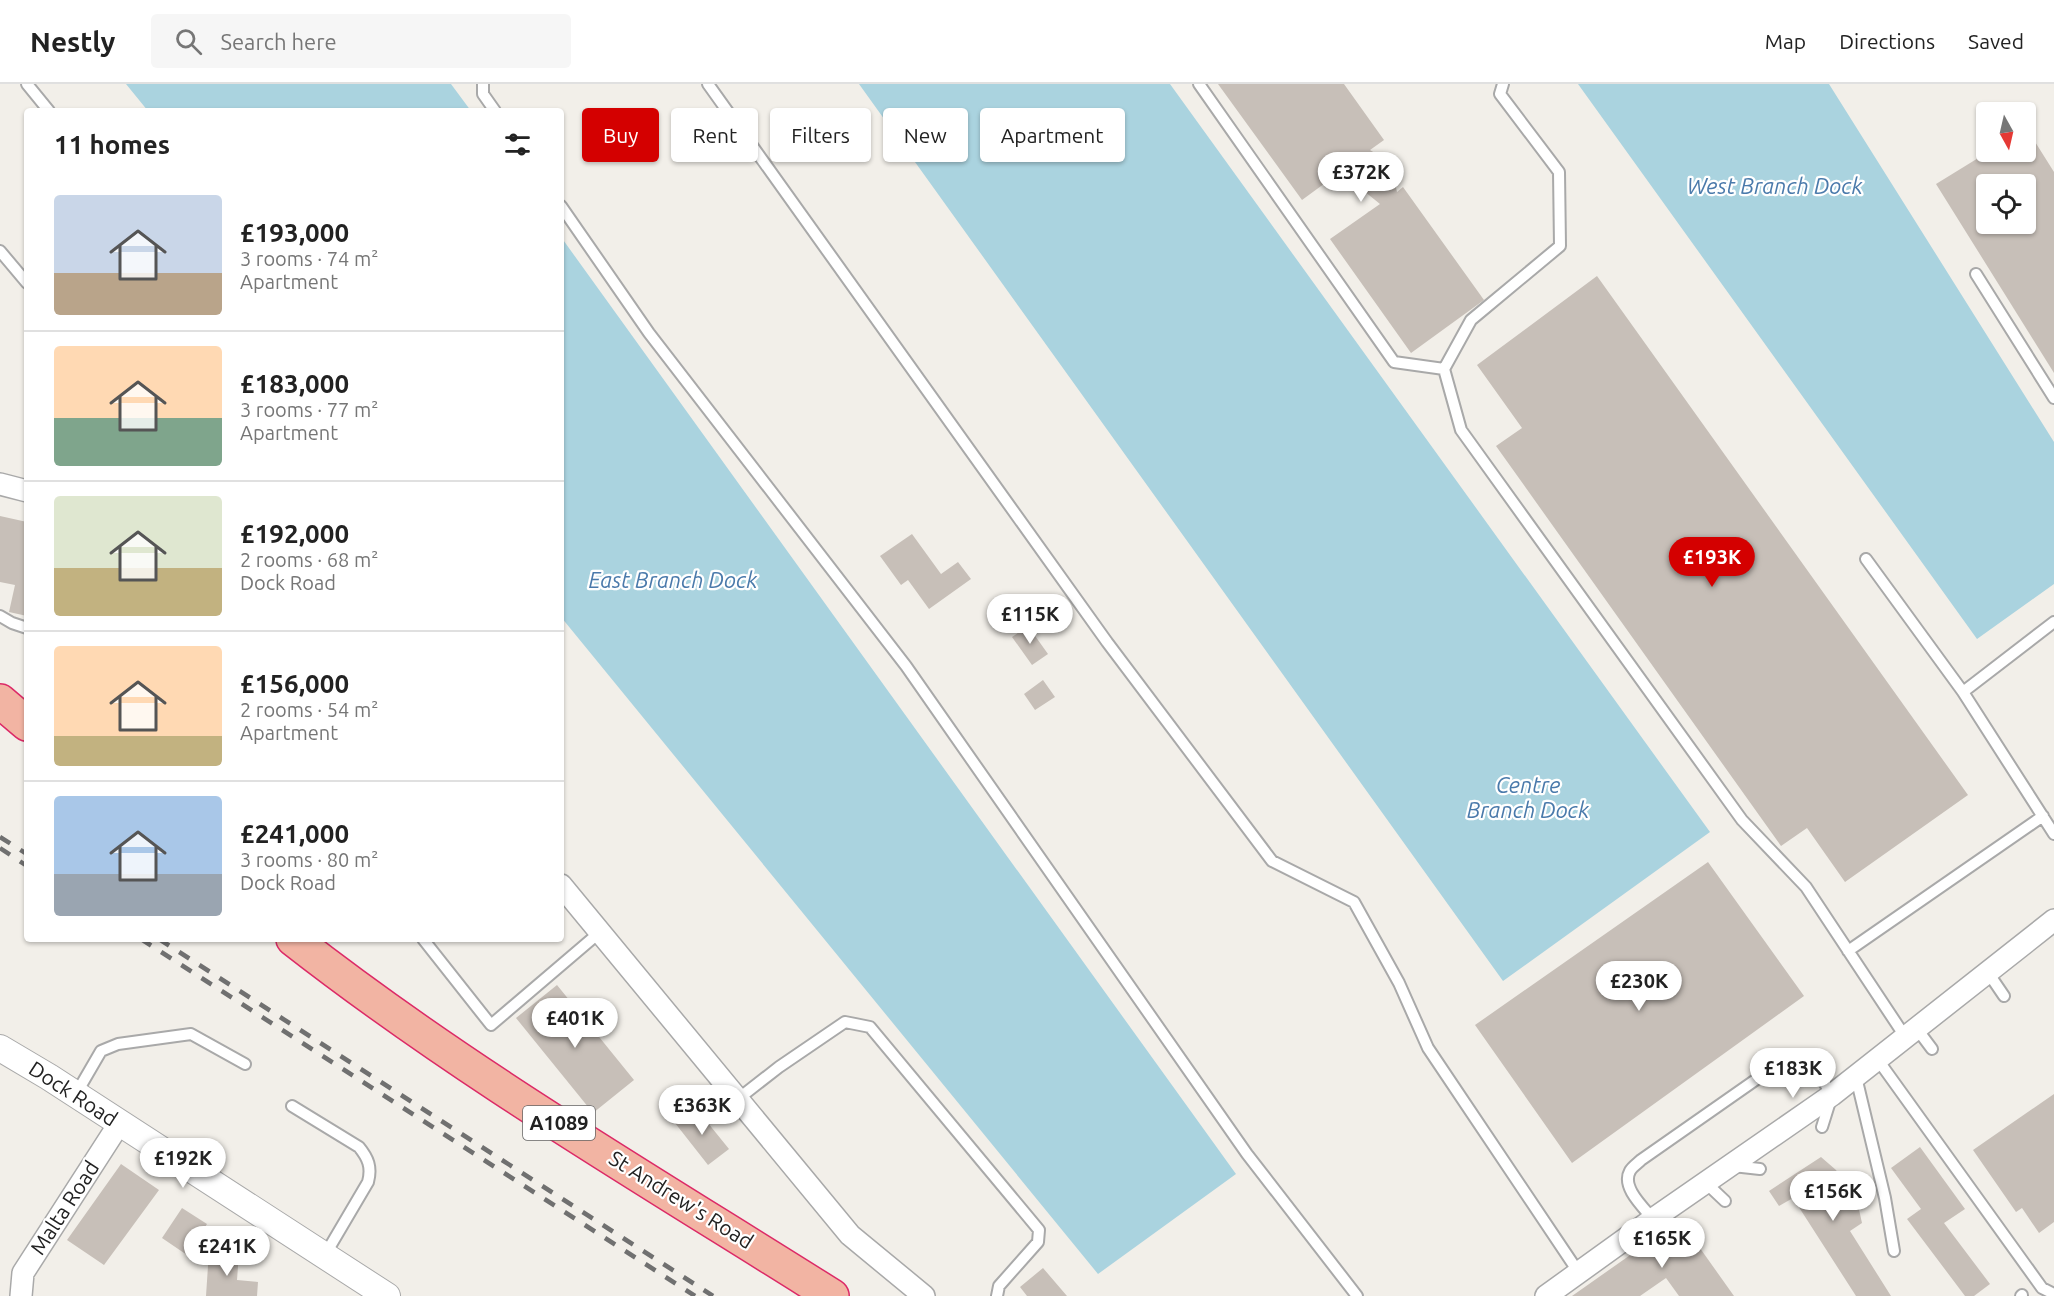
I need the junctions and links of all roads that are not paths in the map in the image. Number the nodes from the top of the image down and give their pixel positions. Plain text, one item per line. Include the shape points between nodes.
1 (27, 84) edge
2 (483, 84) edge
3 (708, 84) edge
4 (1199, 84) edge
5 (1503, 84) edge
6 (47, 108) edge
7 (493, 108) edge
8 (564, 210) edge
9 (0, 251) edge
10 (1976, 274) dead end
11 (24, 279) edge
12 (1444, 369) junction
13 (2054, 398) edge
14 (0, 484) edge
15 (24, 490) edge
16 (1866, 559) dead end
17 (0, 616) edge
18 (2054, 622) edge
19 (24, 627) edge
20 (1963, 692) junction
21 (0, 701) edge
22 (24, 721) edge
23 (2043, 816) junction
24 (2054, 834) edge
25 (564, 889) edge
26 (2052, 926) edge
27 (600, 932) junction
28 (297, 942) edge
29 (425, 942) edge
30 (1848, 951) junction
31 (1987, 971) junction
32 (2004, 996) dead end
33 (1911, 1033) junction
34 (0, 1048) edge
35 (1932, 1049) dead end
36 (1878, 1060) junction
37 (245, 1064) dead end
38 (1856, 1077) junction
39 (75, 1094) junction
40 (1832, 1095) junction
41 (738, 1099) junction
42 (292, 1106) dead end
43 (119, 1124) junction
44 (1822, 1127) dead end
45 (1731, 1166) junction
46 (1760, 1169) dead end
47 (1706, 1183) junction
48 (1725, 1201) dead end
49 (1653, 1219) junction
50 (1894, 1251) dead end
51 (325, 1255) junction
52 (1579, 1273) junction
53 (2054, 1294) edge
54 (21, 1296) edge
55 (387, 1296) edge
56 (832, 1296) edge
57 (924, 1296) edge
58 (997, 1296) edge
59 (1357, 1296) edge
60 (1546, 1296) edge

1 - 6 lane
2 - 7 lane via 483,94
3 - 52 lane via 1107,642 1272,861 1354,902 1399,983 1428,1048
4 - 12 lane via 1394,362
5 - 12 lane via 1500,94 1559,172 1560,246 1471,320
8 - 59 lane via 650,333 906,666 1246,1154
9 - 11 lane
10 - 13 lane
12 - 30 lane via 1461,430 1742,820 1806,887
14 - 15 street
16 - 20 lane
17 - 19 lane
18 - 20 lane
20 - 23 lane
21 - 22 highway
23 - 24 lane
23 - 30 lane
25 - 27 street
26 - 31 street
27 - 29 lane via 491,1025
27 - 41 street
28 - 56 highway, St Andrew's Road / A1089 via 484,1076
30 - 33 lane
31 - 32 lane
31 - 33 street
33 - 35 lane
33 - 36 street
34 - 39 street, Dock Road
36 - 38 street
36 - 53 lane via 2042,1288
37 - 39 lane via 191,1034 118,1044 101,1051
38 - 40 street
38 - 50 lane
39 - 43 street, Dock Road
40 - 44 lane
40 - 45 street
40 - 49 lane via 1812,1065 1803,1060 1793,1059 1774,1067 1629,1172 1628,1183 1636,1199
41 - 57 street via 850,1235
41 - 58 lane via 844,1022 870,1027 1039,1230 1038,1242 999,1286
42 - 51 lane via 359,1147 370,1165 368,1182
43 - 51 street, Dock Road
43 - 54 street, Malta Road via 23,1273
45 - 46 lane
45 - 47 street
47 - 48 lane
47 - 49 street
49 - 52 street
51 - 55 street, Dock Road
52 - 60 street

